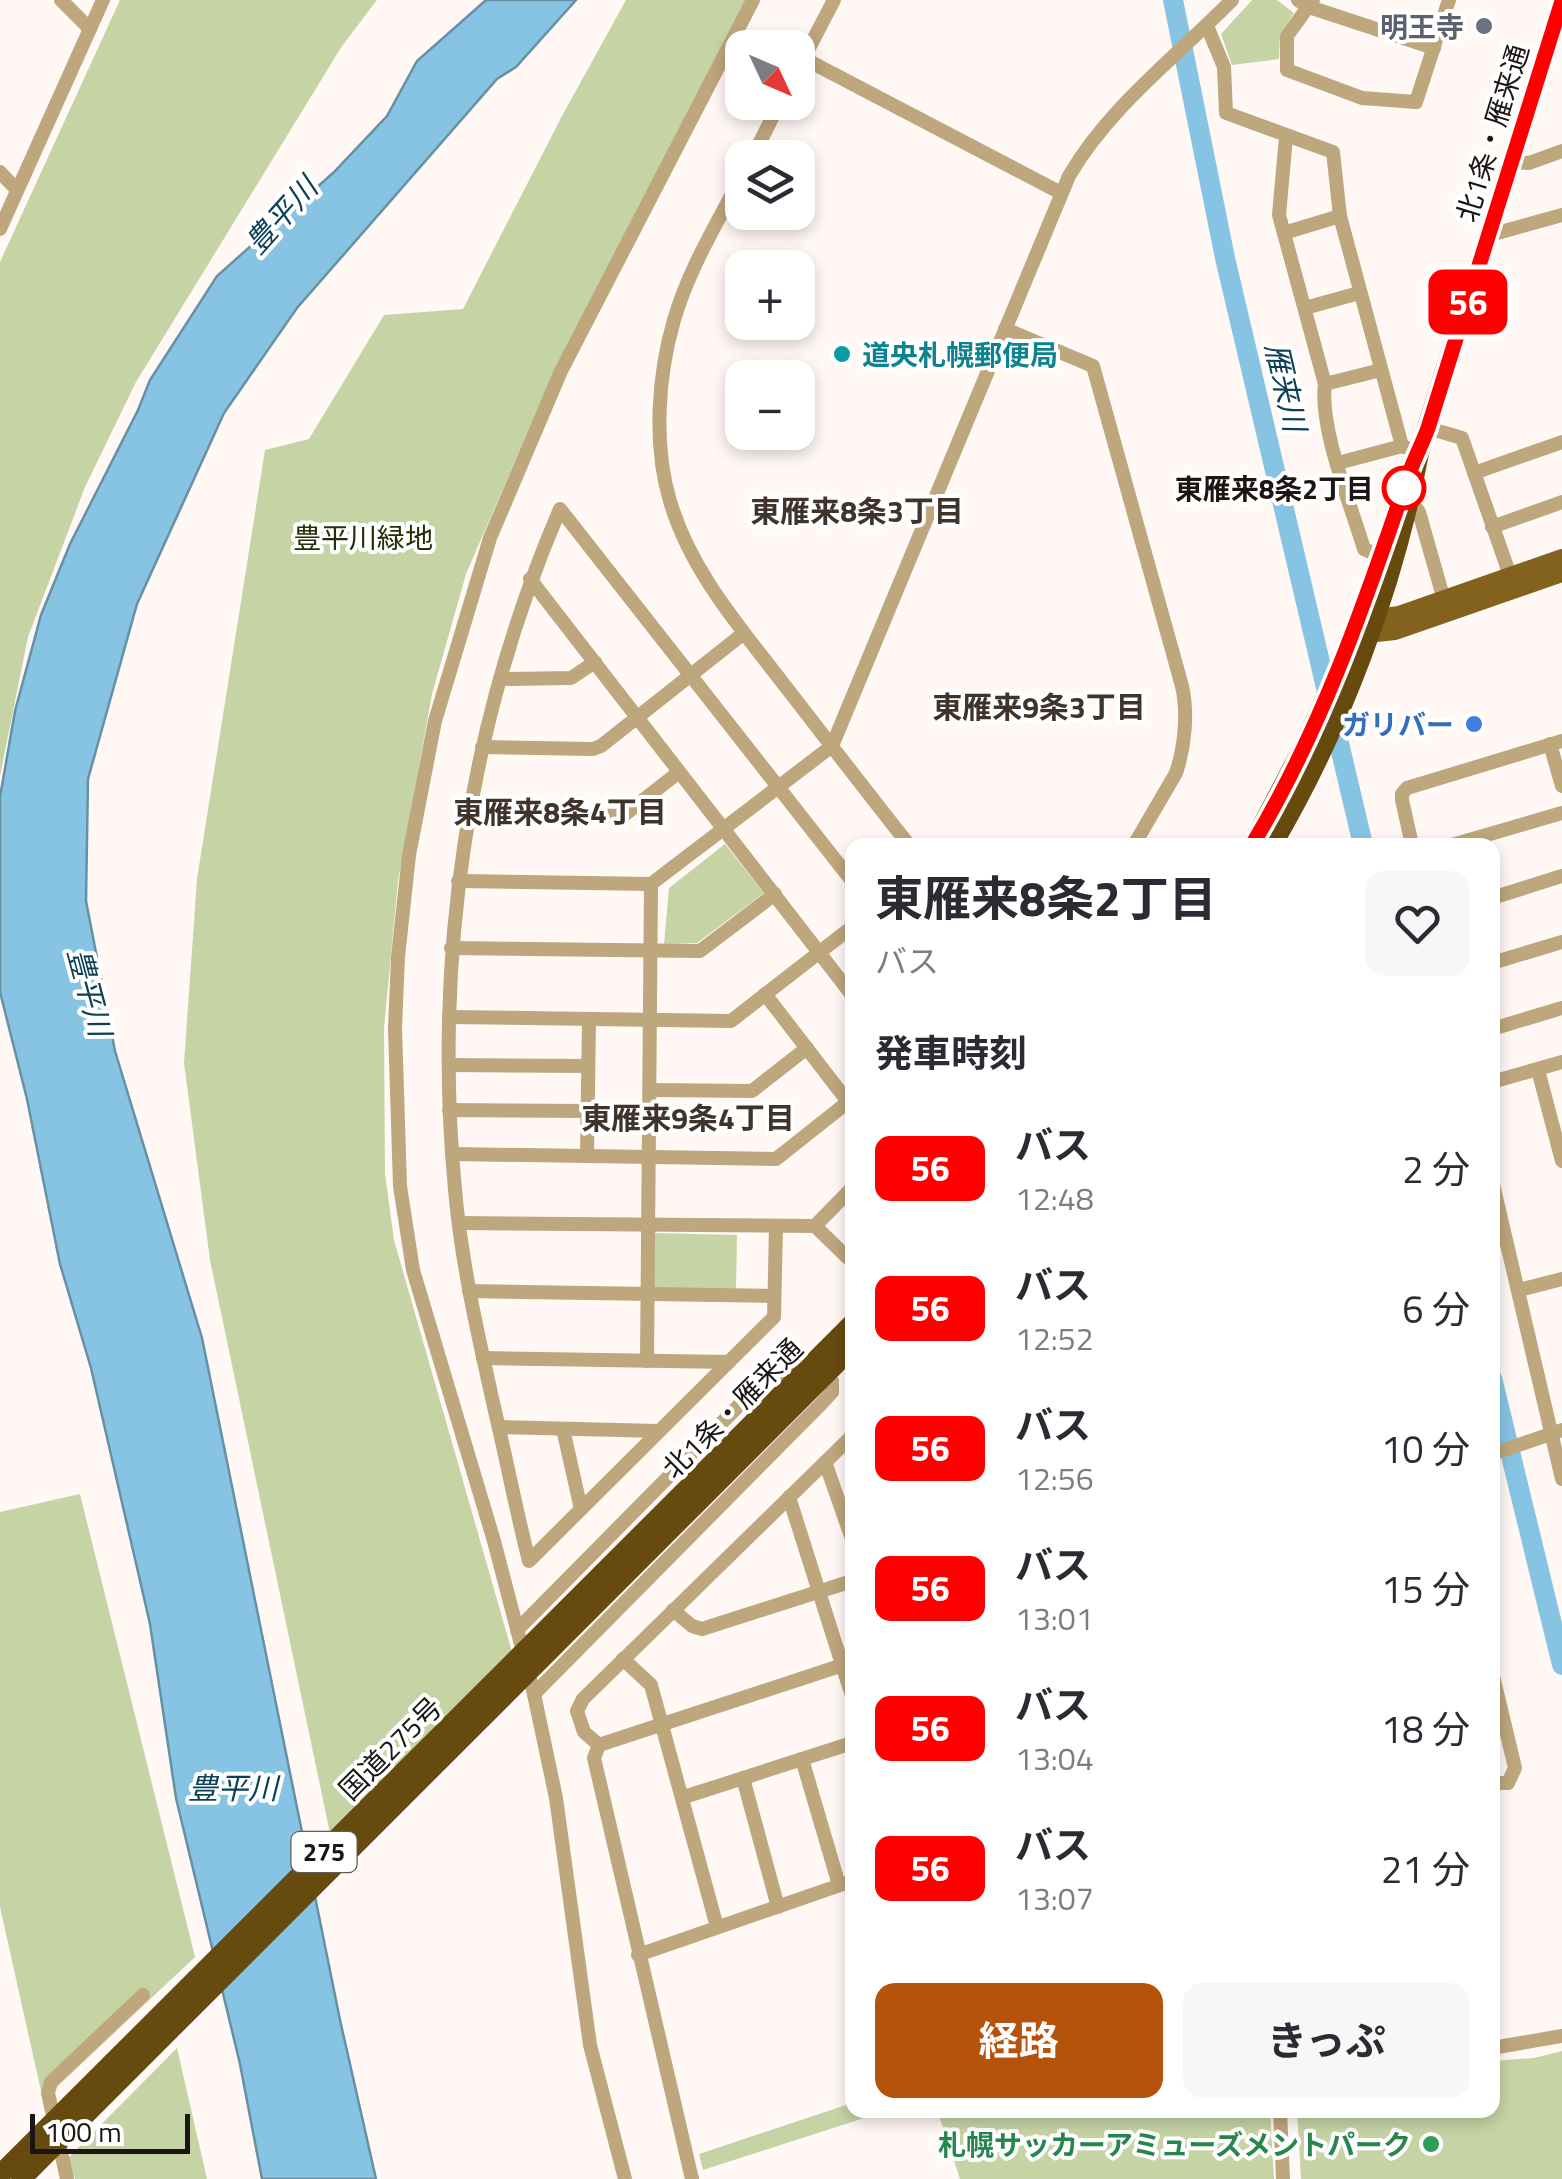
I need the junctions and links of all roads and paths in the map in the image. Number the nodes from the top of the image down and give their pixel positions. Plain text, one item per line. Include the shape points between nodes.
1 (61, 0) edge
2 (103, 0) edge
3 (753, 0) edge
4 (834, 0) edge
5 (1232, 0) edge
6 (1449, 0) edge
7 (1562, 1) edge
8 (1307, 2) edge
9 (90, 29) junction
10 (1202, 30) junction
11 (815, 36) edge
12 (1434, 48) junction
13 (815, 71) edge
14 (1286, 138) junction
15 (1562, 152) edge
16 (1512, 162) junction
17 (0, 172) edge
18 (17, 190) junction
19 (1062, 193) junction
20 (725, 207) edge
21 (1562, 215) edge
22 (1340, 216) junction
23 (0, 230) edge
24 (1284, 234) junction
25 (1490, 235) junction
26 (1359, 293) junction
27 (1305, 308) junction
28 (1005, 329) junction
29 (1381, 370) junction
30 (1325, 384) junction
31 (1428, 428) junction
32 (1562, 442) edge
33 (1410, 450) junction
34 (1338, 463) junction
35 (1474, 472) junction
36 (1410, 501) junction
37 (1562, 502) edge
38 (1492, 527) junction
39 (1382, 557) junction
40 (1562, 558) edge
41 (1562, 574) edge
42 (530, 579) junction
43 (1512, 583) junction
44 (1444, 600) junction
45 (1365, 622) junction
46 (744, 633) junction
47 (595, 662) junction
48 (692, 674) junction
49 (500, 679) junction
50 (638, 717) junction
51 (1556, 743) edge
52 (832, 746) junction
53 (482, 748) junction
54 (679, 772) junction
55 (778, 786) junction
56 (1562, 786) edge
57 (1562, 812) edge
58 (468, 813) junction
59 (724, 829) junction
60 (903, 838) edge
61 (1138, 838) edge
62 (1256, 838) edge
63 (1275, 838) edge
64 (1410, 838) edge
65 (1475, 838) edge
66 (845, 872) edge
67 (1562, 876) edge
68 (458, 881) junction
69 (652, 884) junction
70 (774, 894) junction
71 (1500, 895) edge
72 (845, 932) edge
73 (1562, 942) edge
74 (451, 948) junction
75 (652, 951) junction
76 (819, 952) junction
77 (1500, 961) edge
78 (845, 986) edge
79 (766, 994) junction
80 (1562, 1008) edge
81 (449, 1018) junction
82 (590, 1019) junction
83 (651, 1020) junction
84 (1500, 1027) edge
85 (806, 1048) junction
86 (1562, 1062) edge
87 (448, 1065) junction
88 (588, 1066) junction
89 (1538, 1070) junction
90 (1500, 1080) edge
91 (650, 1090) junction
92 (845, 1099) edge
93 (845, 1109) edge
94 (450, 1110) junction
95 (588, 1110) junction
96 (1560, 1140) edge
97 (452, 1154) junction
98 (587, 1156) junction
99 (650, 1156) junction
100 (1562, 1161) edge
101 (845, 1195) edge
102 (1500, 1213) edge
103 (459, 1223) junction
104 (648, 1224) junction
105 (816, 1226) junction
106 (776, 1227) junction
107 (845, 1255) edge
108 (1562, 1278) edge
109 (1519, 1290) junction
110 (469, 1292) junction
111 (648, 1294) junction
112 (774, 1296) junction
113 (845, 1331) edge
114 (845, 1356) edge
115 (483, 1358) junction
116 (647, 1360) junction
117 (729, 1362) junction
118 (802, 1377) junction
119 (824, 1378) junction
120 (498, 1427) junction
121 (563, 1429) junction
122 (659, 1432) junction
123 (1556, 1432) edge
124 (845, 1443) edge
125 (1500, 1451) edge
126 (826, 1462) junction
127 (1562, 1478) edge
128 (789, 1497) junction
129 (581, 1509) junction
130 (845, 1518) edge
131 (655, 1535) junction
132 (845, 1584) edge
133 (821, 1592) junction
134 (673, 1610) junction
135 (517, 1630) junction
136 (845, 1656) edge
137 (623, 1659) junction
138 (845, 1665) edge
139 (534, 1694) junction
140 (1500, 1722) edge
141 (663, 1723) junction
142 (599, 1746) junction
143 (845, 1746) edge
144 (802, 1759) junction
145 (742, 1778) junction
146 (1500, 1783) edge
147 (684, 1796) junction
148 (845, 1880) edge
149 (845, 1883) edge
150 (778, 1907) junction
151 (717, 1926) junction
152 (638, 1955) junction
153 (143, 1995) dead end
154 (1562, 2036) edge
155 (1500, 2047) edge
156 (1280, 2118) edge
157 (0, 2175) edge
158 (21, 2179) edge
159 (67, 2179) edge
160 (625, 2179) edge
161 (692, 2179) edge
162 (1283, 2179) edge

1 - 9 street
2 - 9 street
3 - 135 street via 524,452 490,538 435,722 408,856 395,1028 400,1186 425,1313
4 - 11 street
5 - 10 street
6 - 12 street
7 - 16 highway, 北1条・雁来通
8 - 12 street
8 - 12 street via 1287,36 1287,70 1362,98 1416,102
9 - 18 street
10 - 14 street via 1224,67 1226,114
10 - 19 street via 1100,130
13 - 19 street
14 - 22 street via 1333,152
14 - 24 street via 1279,215
15 - 16 street
16 - 25 highway, 北1条・雁来通
17 - 18 street
18 - 23 street
19 - 28 street
20 - 46 street via 673,322 664,364 661,454 683,536
21 - 25 street
22 - 24 street
22 - 26 street
24 - 27 street
25 - 31 highway, 北1条・雁来通
26 - 27 street
26 - 29 street
27 - 30 street
28 - 52 street
28 - 61 street via 1093,366 1182,686 1186,704 1176,773
29 - 30 street
29 - 33 street
30 - 34 street
31 - 33 highway, 北1条・雁来通
31 - 35 street via 1462,438
32 - 35 street
33 - 34 street
33 - 36 highway, 北1条・雁来通
33 - 39 highway, 北1条・雁来通
34 - 39 street via 1364,549
35 - 38 street
36 - 44 street
36 - 45 highway, 北1条・雁来通
37 - 38 street
38 - 43 street
39 - 45 highway, 北1条・雁来通
40 - 43 main road
41 - 43 main road
42 - 47 street
42 - 48 street via 560,508
42 - 49 street
43 - 44 main road
43 - 45 main road via 1395,631
44 - 45 main road
45 - 62 highway, 北1条・雁来通
45 - 63 highway, 北1条・雁来通 via 1346,692
46 - 48 street
46 - 52 street
47 - 49 street via 571,678
47 - 50 street
48 - 50 street
48 - 55 street
49 - 53 street
50 - 53 street via 593,750
50 - 54 street
51 - 56 street
51 - 64 street via 1403,791
52 - 55 street
52 - 60 street
53 - 58 street
54 - 58 street via 622,816
54 - 59 street
55 - 59 street
55 - 66 street
57 - 65 street
58 - 68 street
59 - 69 street
59 - 70 street
67 - 71 street
68 - 69 street
68 - 74 street
69 - 75 street
70 - 75 street via 700,952
70 - 76 street
72 - 76 street
73 - 77 street
74 - 75 street
74 - 81 street
75 - 83 street
76 - 78 street
76 - 79 street
79 - 83 street via 731,1021
79 - 85 street
80 - 84 street
81 - 82 street
81 - 87 street
82 - 83 street
82 - 88 street
83 - 91 street
85 - 91 street via 752,1091
85 - 92 street
86 - 89 street
87 - 88 street
87 - 94 street
88 - 95 street
89 - 90 street
89 - 96 street
91 - 99 street
93 - 99 street via 776,1158
94 - 95 street
94 - 97 street
95 - 98 street
96 - 100 street
97 - 98 street
97 - 103 street
98 - 99 street
99 - 104 street
101 - 105 street
102 - 109 street
103 - 104 street
103 - 110 street
104 - 106 street
104 - 111 street
105 - 106 street
105 - 107 street
106 - 112 street
108 - 109 street
109 - 123 street
110 - 111 street
110 - 115 street
111 - 112 street
111 - 116 street
112 - 117 street via 774,1317
113 - 118 highway, 北1条・雁来通 / 275
114 - 119 highway, 北1条・雁来通 / 275
115 - 116 street
115 - 120 street
116 - 117 street
117 - 122 street
118 - 119 street
118 - 131 highway, 北1条・雁来通 / 275
118 - 135 street via 769,1375
119 - 131 highway, 北1条・雁来通 / 275
119 - 139 street via 832,1381 832,1392
120 - 121 street
120 - 129 street via 529,1560
121 - 122 street
121 - 129 street
122 - 129 street
123 - 125 street
123 - 127 street
124 - 126 street
126 - 128 street
126 - 130 street
128 - 133 street
128 - 134 street
131 - 157 highway, 国道275号 / 275
131 - 158 highway, 国道275号 / 275
132 - 133 street
133 - 134 street via 702,1629
133 - 136 street
134 - 137 street
135 - 139 street
137 - 141 street via 652,1685
137 - 142 street via 578,1711 584,1732
138 - 141 street
139 - 160 street via 556,1798 590,2044
140 - 146 street via 1515,1768 1508,1783
141 - 142 street
141 - 147 street
142 - 152 street via 594,1758
143 - 144 street
144 - 145 street
144 - 148 street
145 - 147 street
145 - 150 street
147 - 151 street
149 - 150 street
150 - 151 street
151 - 152 street
152 - 161 street
153 - 159 street via 51,2082
154 - 155 street
156 - 162 street

